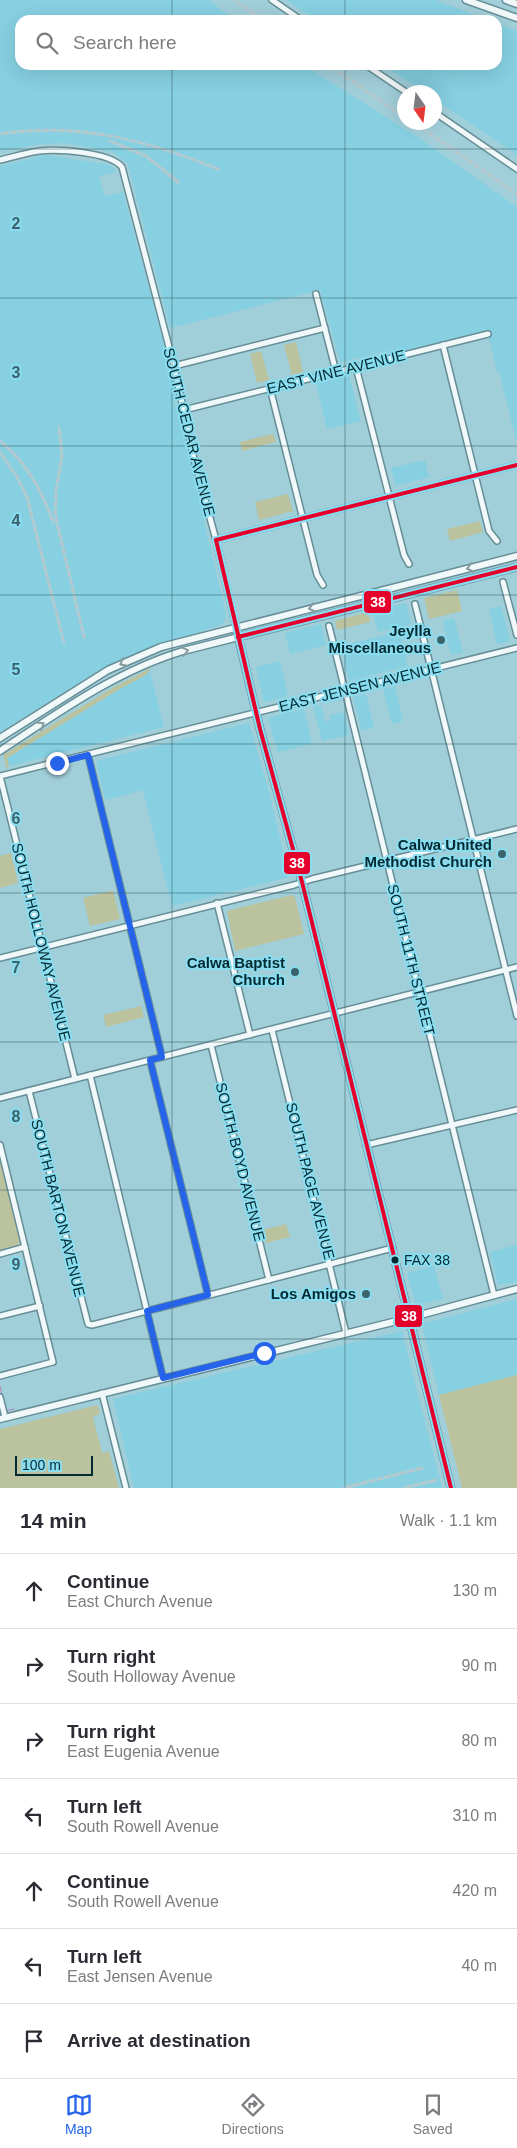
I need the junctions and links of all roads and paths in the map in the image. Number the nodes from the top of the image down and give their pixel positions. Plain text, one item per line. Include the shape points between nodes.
1 (272, 0) edge
2 (466, 0) edge
3 (506, 0) edge
4 (517, 4) edge
5 (294, 15) edge
6 (517, 18) edge
7 (373, 70) edge
8 (397, 86) edge
9 (442, 117) edge
10 (0, 160) edge
11 (517, 169) edge
12 (316, 294) dead end
13 (325, 328) junction
14 (488, 334) dead end
15 (443, 345) junction
16 (174, 366) junction
17 (356, 367) junction
18 (336, 372) junction
19 (270, 388) junction
20 (184, 410) junction
21 (517, 465) edge
22 (476, 476) junction
23 (389, 497) junction
24 (302, 518) junction
25 (216, 540) junction
26 (497, 541) dead end
27 (517, 556) edge
28 (409, 564) dead end
29 (517, 567) edge
30 (504, 582) dead end
31 (323, 585) dead end
32 (415, 604) dead end
33 (329, 626) dead end
34 (236, 627) junction
35 (517, 636) edge
36 (238, 637) junction
37 (517, 648) edge
38 (432, 669) junction
39 (346, 691) junction
40 (257, 713) junction
41 (0, 738) edge
42 (0, 750) edge
43 (88, 755) junction
44 (0, 776) edge
45 (2, 791) edge
46 (517, 829) edge
47 (475, 840) junction
48 (388, 861) junction
49 (302, 882) junction
50 (217, 903) junction
51 (130, 925) junction
52 (43, 947) junction
53 (0, 958) edge
54 (517, 967) edge
55 (505, 970) junction
56 (418, 992) junction
57 (335, 1014) junction
58 (517, 1016) edge
59 (272, 1030) junction
60 (250, 1035) junction
61 (211, 1045) junction
62 (162, 1057) junction
63 (150, 1060) junction
64 (90, 1076) junction
65 (75, 1079) junction
66 (29, 1091) junction
67 (0, 1098) edge
68 (517, 1110) edge
69 (452, 1124) junction
70 (0, 1145) edge
71 (366, 1145) junction
72 (25, 1247) junction
73 (393, 1248) junction
74 (0, 1254) edge
75 (330, 1265) junction
76 (269, 1280) junction
77 (517, 1289) edge
78 (494, 1294) junction
79 (208, 1295) junction
80 (40, 1306) junction
81 (147, 1311) junction
82 (0, 1316) edge
83 (409, 1318) junction
84 (346, 1333) junction
85 (0, 1376) edge
86 (163, 1378) junction
87 (102, 1393) junction
88 (0, 1397) edge
89 (2, 1418) edge
90 (126, 1488) edge
91 (451, 1488) edge

1 - 5 street
2 - 6 main road
3 - 4 main road
7 - 8 street
9 - 11 street
10 - 16 street, SOUTH CEDAR AVENUE via 39,151 57,151 104,156 120,164
12 - 13 street
13 - 16 street
13 - 18 street
14 - 15 street, EAST VINE AVENUE
15 - 17 street, EAST VINE AVENUE
15 - 22 street
16 - 20 street, SOUTH CEDAR AVENUE
17 - 18 street, EAST VINE AVENUE
17 - 23 street
18 - 19 street, EAST VINE AVENUE
19 - 20 street, EAST VINE AVENUE
19 - 24 street
20 - 25 street, SOUTH CEDAR AVENUE
21 - 22 street
22 - 23 street
22 - 26 street via 489,530
23 - 24 street
23 - 28 street via 404,556
24 - 25 street
24 - 31 street via 317,576
25 - 34 street, SOUTH CEDAR AVENUE
27 -> 34 main road
29 - 36 main road
30 - 35 street
32 - 38 street
33 - 39 street, SOUTH 11TH STREET
34 - 36 main road, SOUTH CEDAR AVENUE
34 -> 41 main road via 180,641 130,659
36 - 40 main road, SOUTH CEDAR AVENUE
42 -> 36 main road via 134,669 183,651
37 - 38 street, EAST JENSEN AVENUE
38 - 39 street, EAST JENSEN AVENUE
38 - 47 street
39 - 40 street, EAST JENSEN AVENUE
39 - 48 street, SOUTH 11TH STREET
40 - 43 street, EAST JENSEN AVENUE
40 - 49 main road, SOUTH CEDAR AVENUE
43 - 44 street, EAST JENSEN AVENUE
43 - 51 street
44 - 45 street, SOUTH HOLLOWAY AVENUE
45 - 52 street, SOUTH HOLLOWAY AVENUE
46 - 47 street
47 - 48 street
47 - 55 street
48 - 49 street
48 - 56 street, SOUTH 11TH STREET
49 - 50 street
49 - 57 main road, SOUTH CEDAR AVENUE
50 - 51 street
50 - 60 street
51 - 52 street
51 - 62 street
52 - 53 street
52 - 65 street, SOUTH HOLLOWAY AVENUE
54 - 55 street
55 - 56 street
55 - 58 street
56 - 57 street
56 - 69 street, SOUTH 11TH STREET
57 - 59 street
57 - 71 main road, SOUTH CEDAR AVENUE
59 - 60 street
59 - 75 street, SOUTH PAGE AVENUE
60 - 61 street
61 - 62 street
61 - 76 street, SOUTH BOYD AVENUE
62 - 63 street
63 - 64 street
63 - 79 street
64 - 65 street
64 - 81 street
65 - 66 street
66 - 67 street
66 - 81 street, SOUTH BARTON AVENUE via 88,1324
68 - 69 street
69 - 71 street
69 - 78 street, SOUTH 11TH STREET
70 - 72 street
71 - 73 main road, SOUTH CEDAR AVENUE
72 - 74 street
72 - 80 street
73 - 75 street
73 - 83 main road, SOUTH CEDAR AVENUE
75 - 76 street
75 - 84 street, SOUTH PAGE AVENUE
76 - 79 street
77 - 78 main road
78 - 83 main road
79 - 81 street
80 - 82 street
80 - 85 street via 54,1362
81 - 86 street
83 - 84 main road
83 - 91 main road, SOUTH CEDAR AVENUE
84 - 86 main road
86 - 87 main road
87 - 89 main road
87 - 90 street
88 - 89 street

